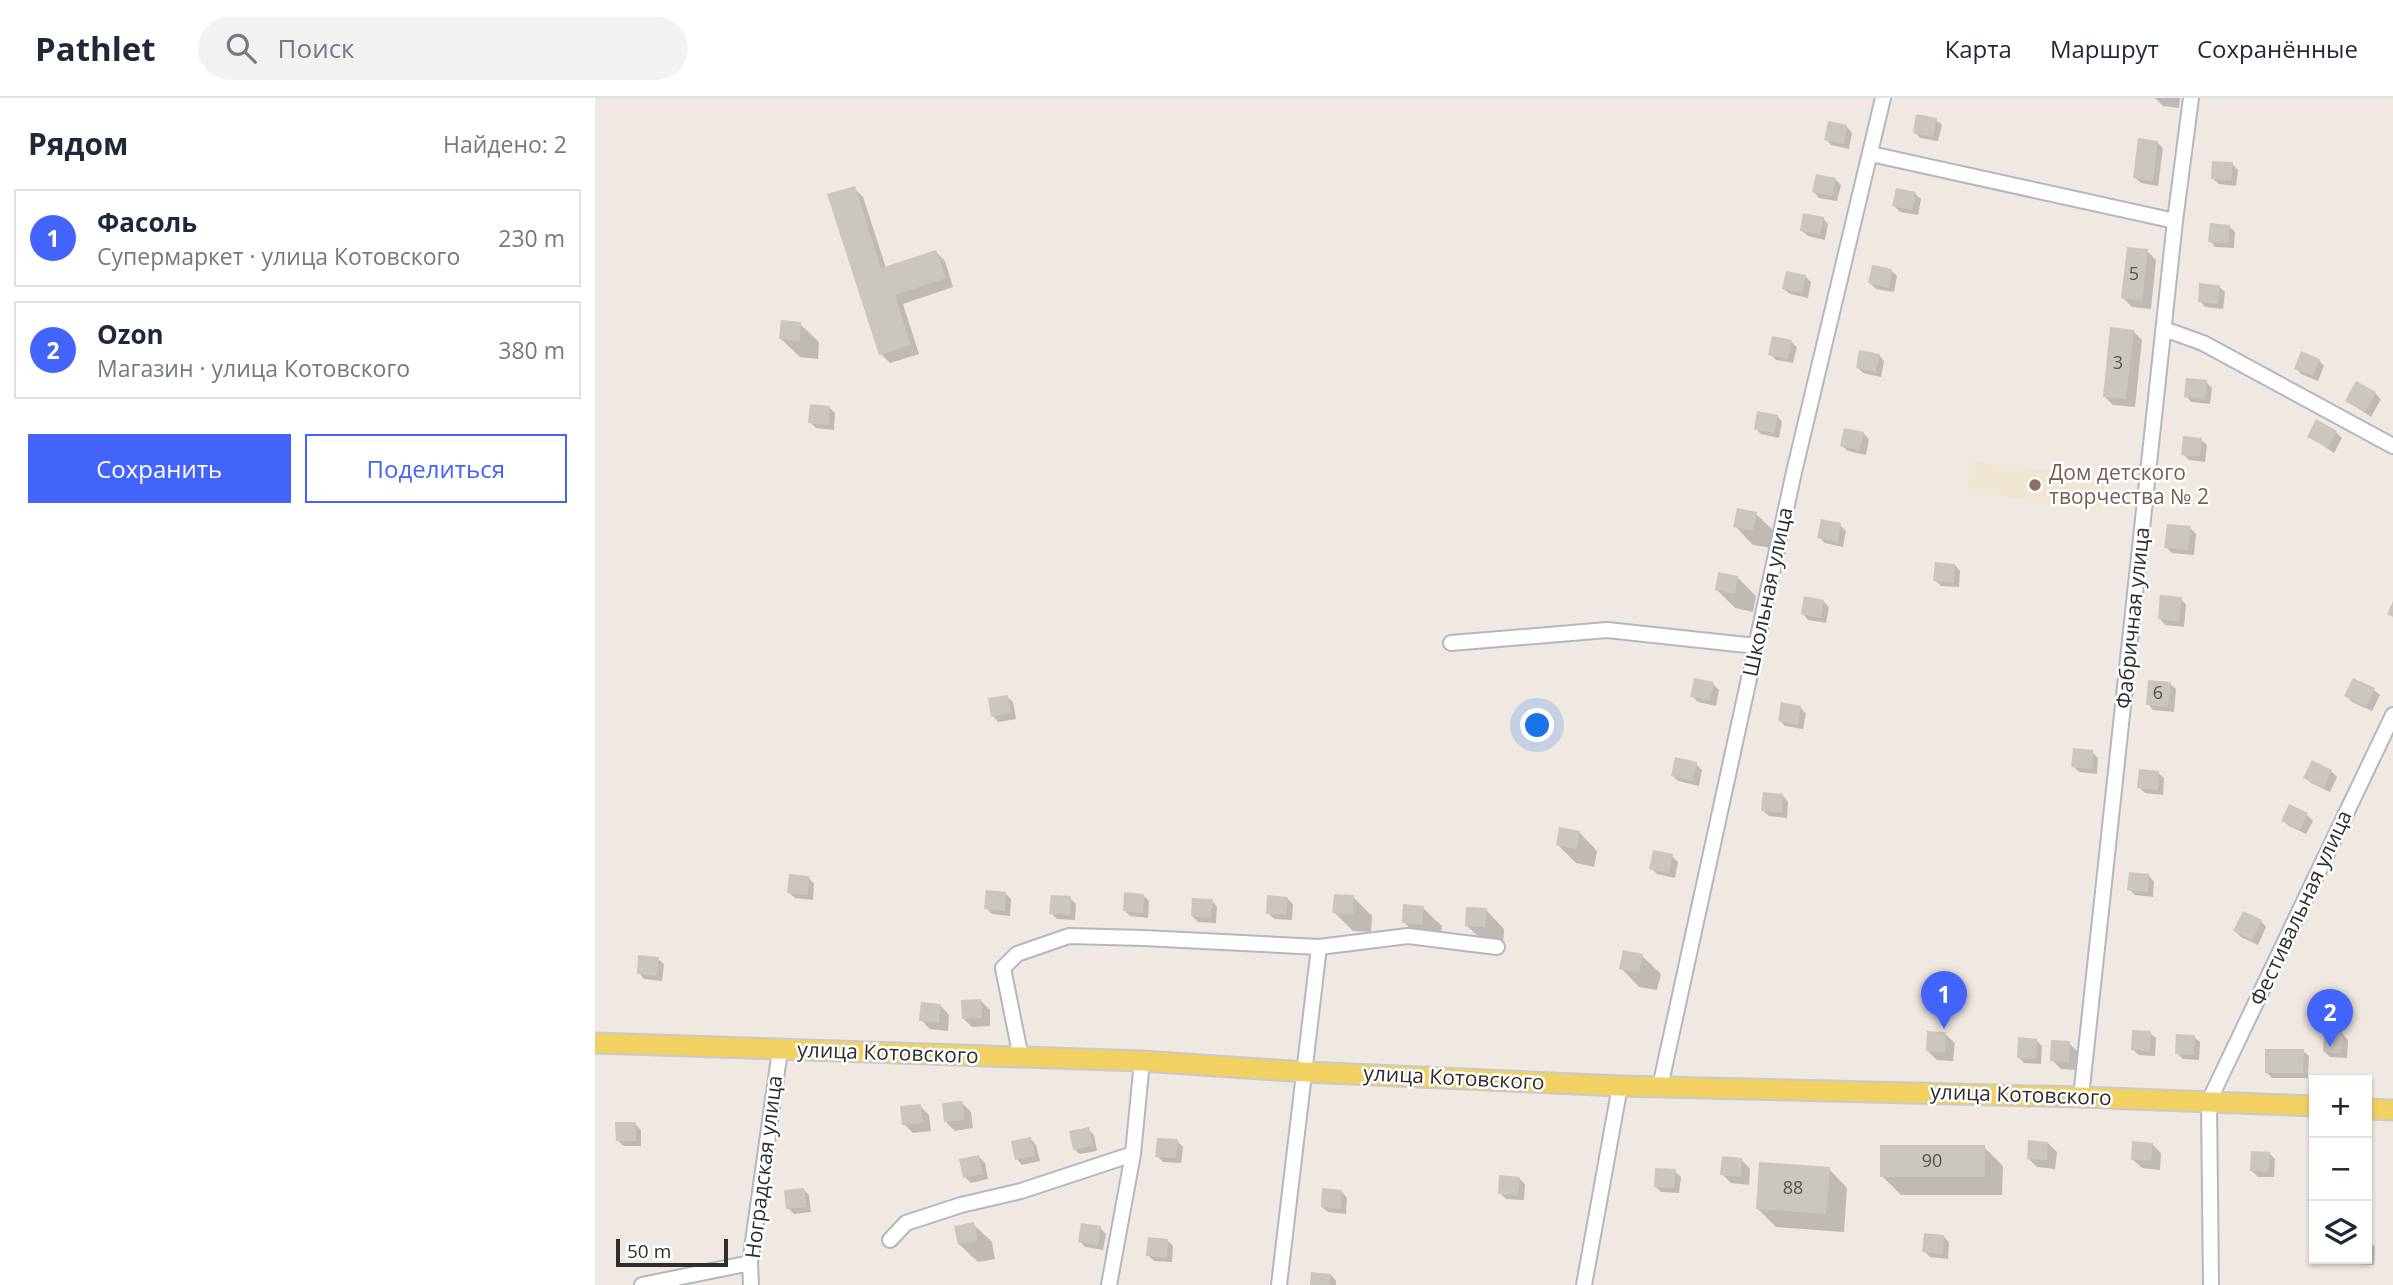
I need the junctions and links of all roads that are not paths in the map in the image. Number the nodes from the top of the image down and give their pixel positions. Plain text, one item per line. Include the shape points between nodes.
1 (1883, 98) edge
2 (2191, 98) edge
3 (1871, 154) junction
4 (2175, 221) junction
5 (2164, 329) junction
6 (2393, 446) edge
7 (1451, 643) dead end
8 (1756, 646) junction
9 (2393, 715) edge
10 (1319, 947) junction
11 (1497, 947) dead end
12 (595, 1043) edge
13 (779, 1050) junction
14 (1021, 1058) junction
15 (1142, 1061) junction
16 (1306, 1072) junction
17 (1620, 1086) junction
18 (1660, 1087) junction
19 (2081, 1097) junction
20 (2209, 1101) junction
21 (2309, 1107) edge
22 (2372, 1109) edge
23 (2393, 1110) edge
24 (1133, 1154) junction
25 (890, 1240) dead end
26 (750, 1263) junction
27 (642, 1285) edge
28 (751, 1285) edge
29 (1109, 1285) edge
30 (1279, 1285) edge
31 (1584, 1285) edge
32 (2211, 1285) edge

1 - 3 street, Школьная улица
2 - 4 street, Фабричная улица
3 - 4 street
3 - 8 street, Школьная улица
4 - 5 street, Фабричная улица
5 - 6 street via 2203,343
5 - 19 street, Фабричная улица
7 - 8 street via 1607,630
8 - 18 street, Школьная улица
9 - 20 street, Фестивальная улица
10 - 11 street via 1408,936
10 - 14 street via 1069,936 1017,954 1003,968
10 - 16 street
12 - 13 main road, улица Котовского
13 - 14 main road, улица Котовского
13 - 26 street, Ноградская улица
14 - 15 main road, улица Котовского
15 - 16 main road, улица Котовского
15 - 24 street
16 - 17 main road, улица Котовского
16 - 30 street
17 - 18 main road, улица Котовского
17 - 31 street
18 - 19 main road, улица Котовского
19 - 20 main road, улица Котовского
20 - 21 main road, улица Котовского
20 - 32 street
22 - 23 main road
24 - 25 street via 906,1223
24 - 29 street
26 - 27 street
26 - 28 street, Ноградская улица

